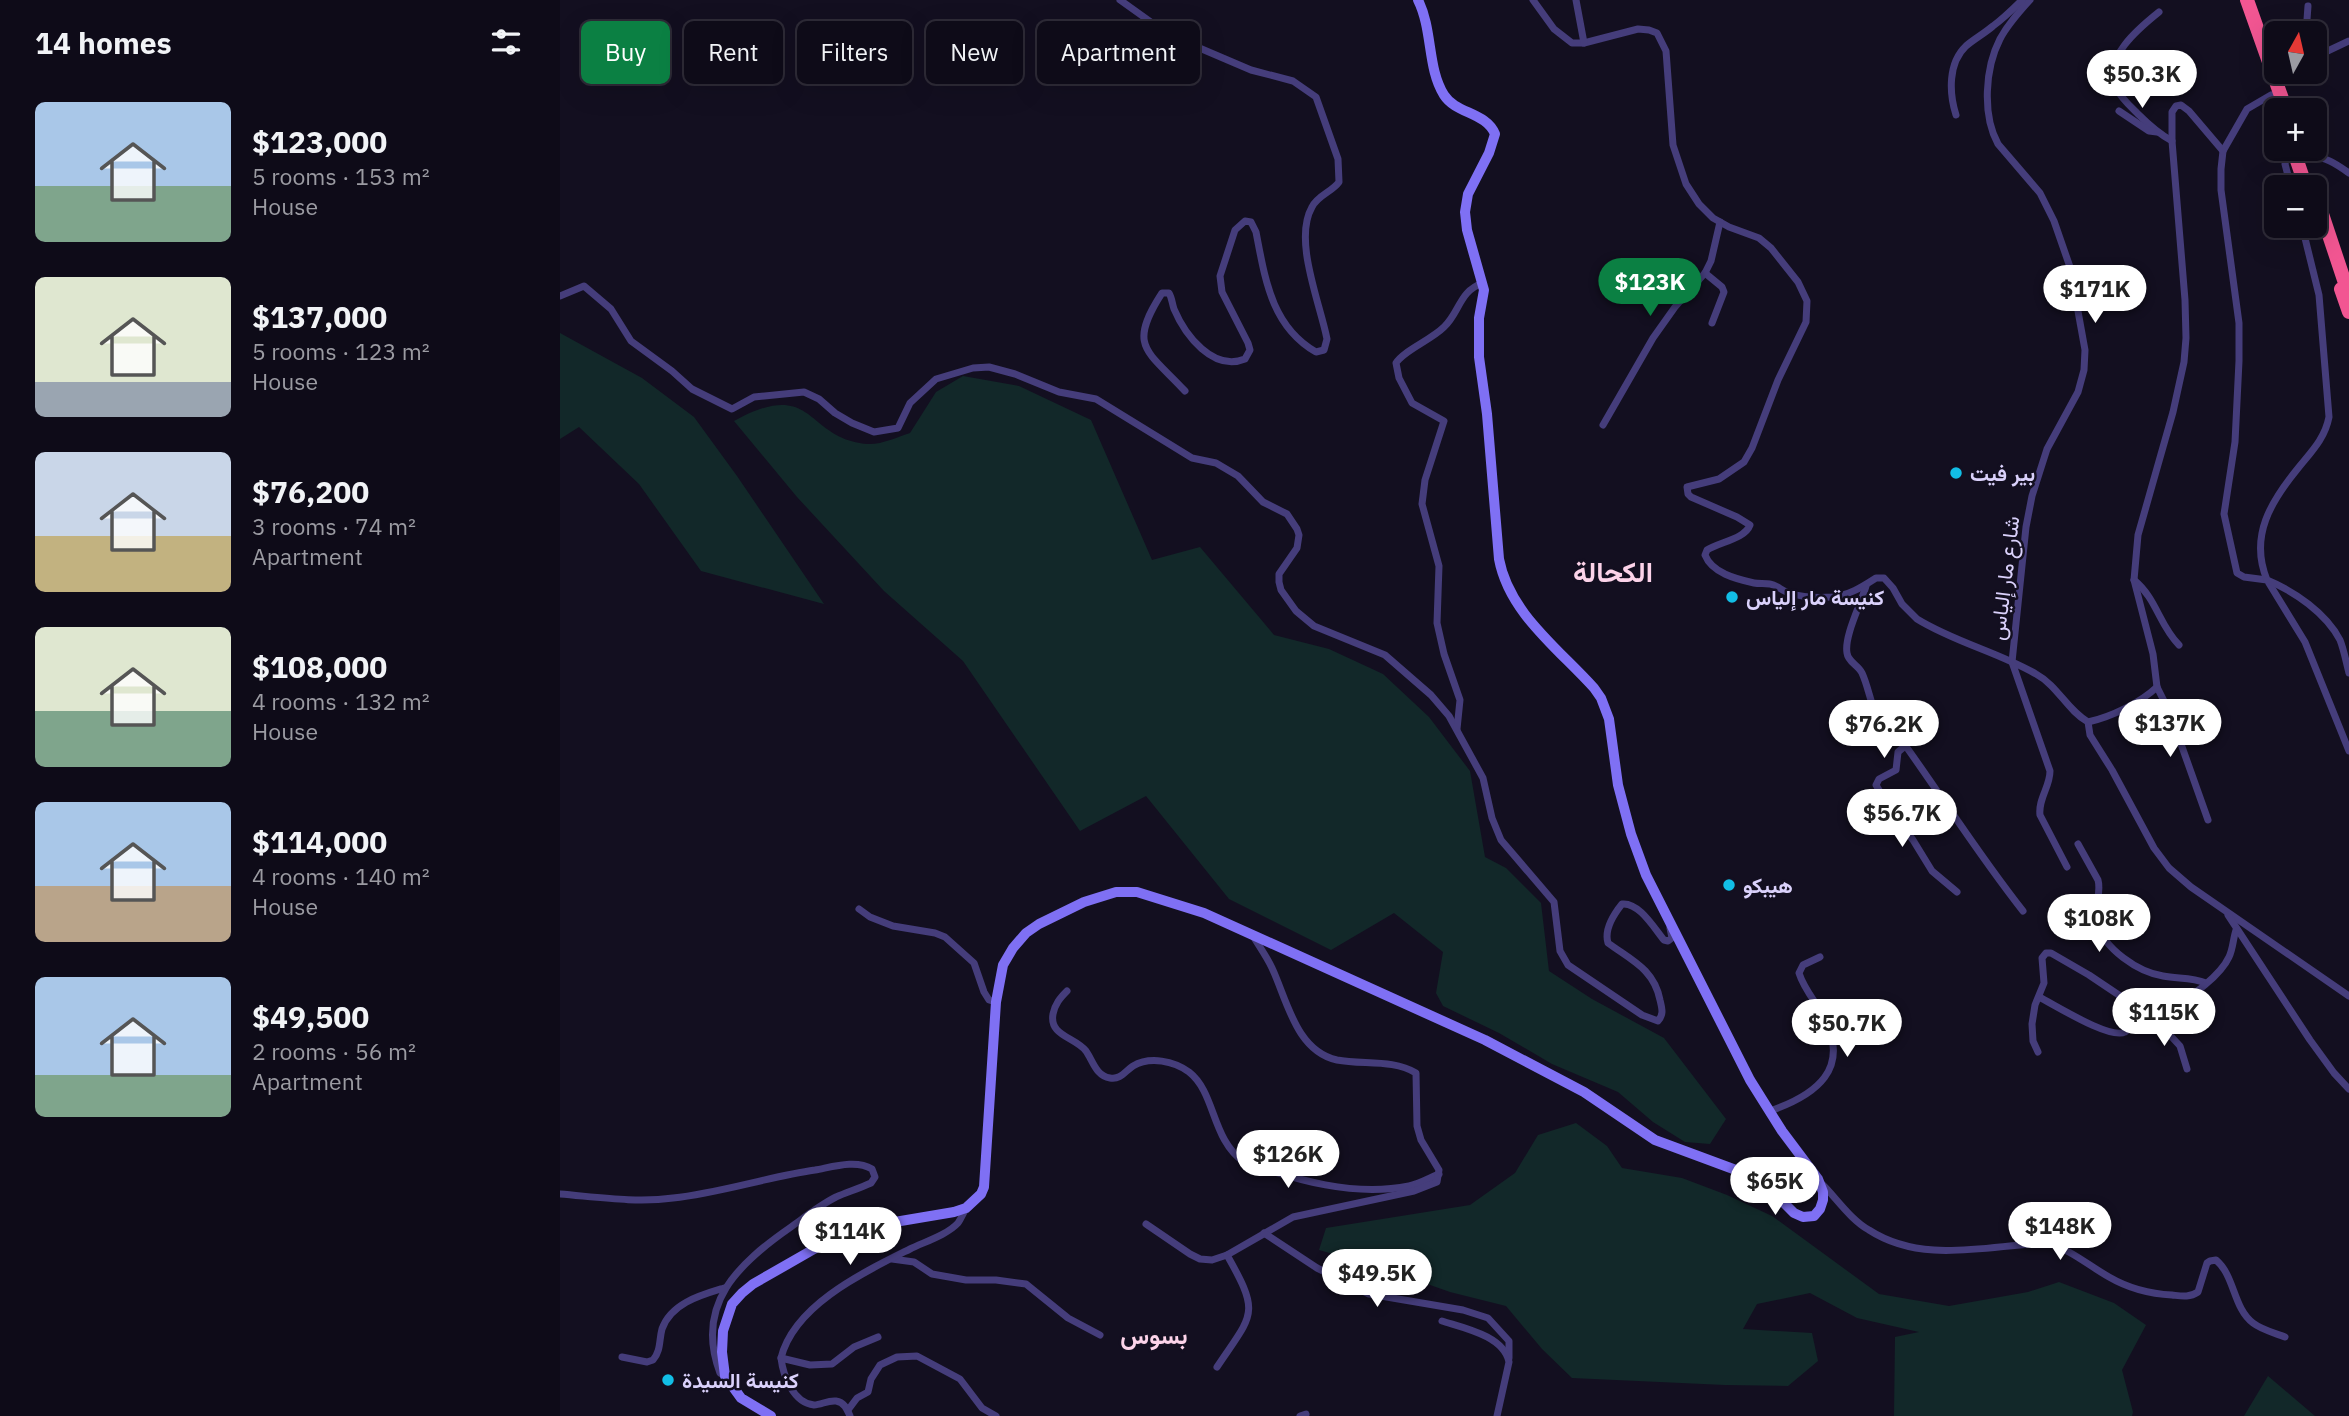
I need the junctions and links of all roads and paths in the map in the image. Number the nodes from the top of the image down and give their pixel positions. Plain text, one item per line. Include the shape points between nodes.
1 (1120, 0) edge
2 (1418, 0) edge
3 (1533, 0) edge
4 (1576, 0) edge
5 (2022, 0) edge
6 (2030, 0) edge
7 (2240, 0) edge
8 (2247, 0) edge
9 (2308, 6) dead end
10 (2159, 12) dead end
11 (2307, 21) edge
12 (2264, 41) edge
13 (2349, 41) edge
14 (1584, 43) junction
15 (2328, 51) edge
16 (2271, 95) junction
17 (2272, 98) edge
18 (2119, 111) dead end
19 (1956, 115) dead end
20 (2158, 132) junction
21 (2172, 141) junction
22 (2223, 151) junction
23 (2327, 159) edge
24 (2349, 173) edge
25 (1720, 222) junction
26 (2327, 228) edge
27 (2305, 238) edge
28 (2323, 238) edge
29 (1705, 273) junction
30 (1483, 283) junction
31 (2349, 295) edge
32 (560, 296) edge
33 (2349, 312) edge
34 (1712, 324) dead end
35 (1185, 391) dead end
36 (1603, 425) dead end
37 (2134, 580) junction
38 (2267, 580) junction
39 (1866, 586) junction
40 (2179, 645) dead end
41 (2012, 662) junction
42 (2349, 673) edge
43 (2157, 687) junction
44 (2088, 722) junction
45 (1457, 729) junction
46 (1905, 746) junction
47 (2349, 751) edge
48 (2208, 821) dead end
49 (2078, 844) dead end
50 (2067, 867) dead end
51 (1957, 892) dead end
52 (859, 909) dead end
53 (2023, 911) dead end
54 (2226, 912) junction
55 (1669, 924) junction
56 (2236, 930) junction
57 (1252, 936) junction
58 (1820, 957) dead end
59 (2206, 983) junction
60 (1066, 991) dead end
61 (2349, 996) edge
62 (2039, 997) junction
63 (996, 1002) junction
64 (2144, 1011) junction
65 (2156, 1020) junction
66 (2038, 1052) dead end
67 (2187, 1069) dead end
68 (2349, 1089) edge
69 (1770, 1111) junction
70 (1439, 1174) junction
71 (1818, 1179) junction
72 (560, 1194) edge
73 (966, 1208) junction
74 (1146, 1224) dead end
75 (1264, 1233) junction
76 (1227, 1255) junction
77 (892, 1259) junction
78 (724, 1288) junction
79 (1442, 1321) dead end
80 (1100, 1335) dead end
81 (878, 1336) dead end
82 (2285, 1337) dead end
83 (622, 1357) dead end
84 (780, 1358) junction
85 (1509, 1358) junction
86 (1217, 1367) dead end
87 (725, 1376) junction
88 (849, 1413) edge
89 (771, 1416) edge
90 (996, 1416) edge
91 (1497, 1416) edge

1 - 35 street via 1186,43 1299,84 1316,97 1338,159 1339,182 1314,203 1304,230 1327,339 1324,350 1309,348 1279,317 1256,232 1251,222 1245,221 1235,230 1220,276 1222,292 1248,343 1245,359 1221,361 1202,349 1184,326 1169,293 1162,293 1144,325 1146,349
2 - 30 main road via 1436,78 1446,98 1486,121 1495,134 1468,194 1465,212
3 - 14 street via 1559,34 1572,43
4 - 14 street
5 - 19 street via 1960,53 1951,82
6 - 41 street, شارع مار إلياس via 2008,25 1995,52 1989,108 1994,137 2040,193 2060,236 2085,360 2078,393 2047,449 2032,496
7 - 16 highway
8 - 12 highway
9 - 11 street
10 - 20 street via 2127,43 2114,74 2120,95
13 - 15 street
14 - 25 street via 1638,29 1654,31 1662,40 1678,164 1699,204
16 - 17 highway
16 - 22 street via 2247,109
18 - 20 street
20 - 21 street
21 - 22 street via 2172,112 2181,104
21 - 37 street via 2185,300 2184,362 2138,535
22 - 38 street via 2221,190 2237,302 2239,361 2235,442 2224,520 2237,573
23 - 24 street
25 - 29 street
25 - 39 street via 1771,248 1798,282 1808,307 1806,322 1744,462 1719,479 1687,487 1691,497 1750,525 1743,535 1704,555 1717,571 1794,594 1833,597
26 - 31 highway
27 - 38 street via 2319,295 2329,417 2324,435 2263,525 2259,555
28 - 33 highway
29 - 34 street via 1724,292
29 - 36 street via 1653,338
30 - 45 street via 1467,291 1441,330 1396,363 1409,399 1444,421 1422,504 1439,566 1437,624 1460,700
30 - 55 main road via 1479,357 1501,569 1516,603 1601,698 1631,834
32 - 45 street via 584,286 611,309 631,341 692,389 732,408 754,397 804,392 874,432 898,428 910,403 936,379 973,368 1016,374 1059,392 1096,399 1192,458 1216,463 1238,476 1263,502 1287,514 1299,535 1297,548 1279,574 1281,590 1289,601 1314,626 1391,659 1439,703
37 - 40 street via 2151,597 2165,628
37 - 43 street
38 - 42 street via 2297,596 2326,621 2339,640
38 - 47 street via 2305,642
39 - 41 street via 1884,578 1917,619
39 - 46 street via 1846,650 1861,671 1877,714
41 - 44 street via 2040,676
41 - 50 street via 2050,771 2040,815
43 - 44 street
43 - 48 street
44 - 54 street via 2090,734 2162,858 2182,880
45 - 55 street via 1483,778 1501,840 1553,902 1560,951 1568,965 1658,1021 1662,1013 1657,985 1642,965 1608,943 1606,934 1622,904 1627,903 1668,941 1672,938
46 - 51 street via 1898,752 1896,769 1879,779 1877,787 1932,871
46 - 53 street
49 - 59 street via 2098,880 2098,926 2111,946 2143,971
52 - 63 street via 893,926 945,937 974,963 984,992
54 - 56 street
54 - 61 street
55 - 69 main road
56 - 59 street via 2224,966
56 - 68 street
57 - 63 main road via 1204,913 1137,892 1116,892 1060,912 1026,933 1003,965
57 - 70 street via 1271,966 1304,1040 1335,1059 1387,1064 1416,1073 1417,1126
57 - 71 main road via 1485,1040 1584,1092 1655,1140 1744,1173 1803,1217 1814,1216 1820,1209 1823,1192
58 - 69 street via 1803,965 1799,973 1828,1027 1832,1066 1825,1078 1797,1101
59 - 65 street
60 - 70 street via 1052,1021 1057,1031 1084,1049 1101,1074 1120,1077 1146,1061 1178,1064 1196,1078 1224,1140 1244,1162 1315,1184 1365,1190 1410,1186
62 - 64 street via 2116,1034 2126,1032
62 - 64 street via 2044,983 2042,958 2050,953
62 - 66 street via 2032,1024
63 - 73 main road via 984,1187
64 - 65 street
65 - 67 street via 2180,1046
69 - 71 main road
70 - 75 street via 1437,1181 1414,1191 1301,1214
71 - 82 street via 1867,1230 1916,1248 1937,1252 2048,1243 2135,1289 2189,1296 2198,1292 2207,1263 2216,1261 2248,1318
72 - 78 street via 673,1198 841,1166 861,1164 872,1169 875,1177 871,1183 834,1198 762,1247
73 - 77 street via 957,1223
73 - 87 main road via 835,1237 753,1283 732,1304 726,1319
74 - 76 street via 1200,1259
75 - 76 street
75 - 85 street via 1317,1268 1369,1294 1488,1318 1509,1341
76 - 86 street via 1247,1293 1249,1315
77 - 80 street via 914,1262 932,1274 1026,1284 1068,1318
77 - 84 street via 812,1308 784,1344
78 - 83 street via 694,1297 671,1315 653,1360
78 - 87 street via 717,1305 714,1341 715,1360
79 - 85 street via 1493,1341
81 - 84 street via 832,1364 810,1365
84 - 88 street via 785,1378 802,1401 811,1405 838,1401
85 - 91 street
87 - 89 main road via 741,1398
88 - 90 street via 857,1398 868,1392 880,1365 897,1357 916,1356 960,1379 982,1408

